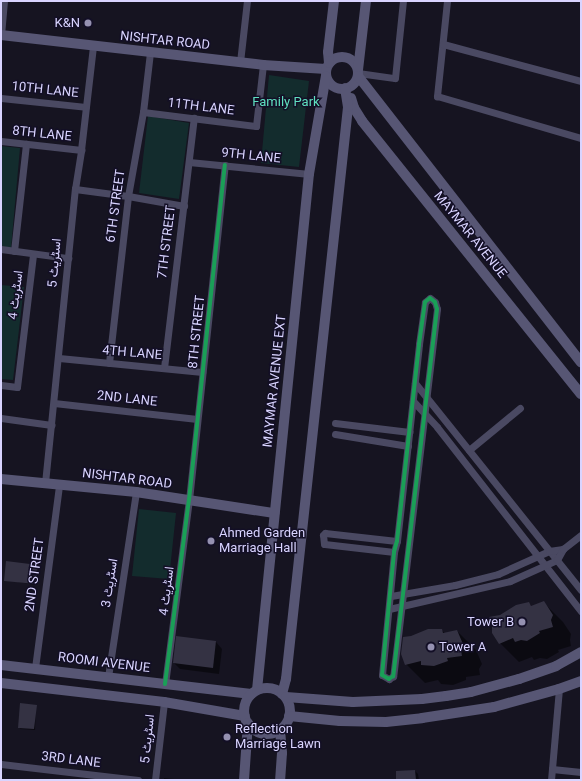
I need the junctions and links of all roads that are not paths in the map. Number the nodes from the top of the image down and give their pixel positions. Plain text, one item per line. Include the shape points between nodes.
1 (4, 1) edge
2 (247, 1) edge
3 (334, 1) edge
4 (366, 1) edge
5 (403, 1) edge
6 (447, 1) edge
7 (1, 35) edge
8 (443, 44) junction
9 (93, 46) junction
10 (150, 52) junction
11 (240, 62) junction
12 (263, 65) junction
13 (327, 69) junction
14 (358, 73) junction
15 (581, 81) edge
16 (347, 88) junction
17 (1, 98) edge
18 (86, 107) junction
19 (144, 112) junction
20 (194, 118) junction
21 (581, 138) edge
22 (1, 141) edge
23 (26, 144) junction
24 (81, 150) junction
25 (190, 162) junction
26 (225, 165) junction
27 (309, 174) junction
28 (75, 189) junction
29 (128, 196) junction
30 (184, 206) junction
31 (1, 250) edge
32 (14, 251) junction
33 (33, 254) junction
34 (68, 258) junction
35 (59, 358) junction
36 (581, 362) edge
37 (109, 363) junction
38 (164, 368) junction
39 (202, 372) junction
40 (415, 383) junction
41 (1, 385) edge
42 (581, 394) edge
43 (426, 395) junction
44 (412, 401) junction
45 (54, 403) junction
46 (520, 408) dead end
47 (424, 412) junction
48 (1, 418) edge
49 (197, 419) junction
50 (335, 423) dead end
51 (52, 425) junction
52 (409, 432) junction
53 (335, 434) dead end
54 (408, 446) junction
55 (469, 450) junction
56 (1, 479) edge
57 (45, 483) junction
58 (60, 485) junction
59 (136, 492) junction
60 (189, 500) junction
61 (274, 513) junction
62 (581, 535) edge
63 (397, 541) junction
64 (563, 549) junction
65 (549, 551) junction
66 (394, 552) junction
67 (538, 557) junction
68 (557, 560) junction
69 (546, 566) junction
70 (581, 590) edge
71 (403, 594) junction
72 (391, 596) junction
73 (402, 606) junction
74 (390, 609) junction
75 (581, 611) edge
76 (581, 652) edge
77 (1, 665) edge
78 (35, 668) junction
79 (108, 678) junction
80 (581, 682) edge
81 (1, 683) edge
82 (166, 684) junction
83 (559, 689) junction
84 (254, 692) junction
85 (284, 696) junction
86 (164, 702) junction
87 (289, 716) junction
88 (246, 719) junction
89 (280, 730) junction
90 (1, 764) edge
91 (552, 769) junction
92 (581, 772) edge
93 (96, 778) edge
94 (138, 780) edge
95 (155, 780) edge
96 (244, 780) edge
97 (280, 780) edge
98 (551, 780) edge

1 - 7 street
2 - 11 street
3 - 13 main road, MAYMAR AVENUE EXT
4 - 14 main road
5 - 14 street via 395,78
6 - 8 street
7 - 9 main road, NISHTAR ROAD
8 - 15 street
8 - 21 street via 437,96
9 - 10 main road, NISHTAR ROAD
9 - 18 street, اسٹریٹ 5
10 - 11 main road, NISHTAR ROAD
10 - 19 street, 6TH STREET
11 - 12 main road, NISHTAR ROAD
12 - 13 main road, NISHTAR ROAD
12 - 20 street, 11TH LANE via 256,126
13 - 14 main road via 339,57 345,57 351,59
13 - 16 main road via 333,86
13 - 27 main road, MAYMAR AVENUE EXT
14 - 16 main road via 355,82
14 - 36 main road, MAYMAR AVENUE
16 - 42 main road, MAYMAR AVENUE via 362,121
16 - 85 main road via 348,107
17 - 18 street, 10TH LANE
18 - 24 street, اسٹریٹ 5
19 - 20 street, 11TH LANE
19 - 29 street, 6TH STREET
20 - 25 street, 7TH STREET
22 - 23 street, 8TH LANE
23 - 24 street, 8TH LANE
23 - 32 street
24 - 28 street, اسٹریٹ 5
25 - 26 street, 9TH LANE
25 - 30 street, 7TH STREET
26 - 27 street, 9TH LANE
26 - 39 street, 8TH STREET
27 - 61 main road, MAYMAR AVENUE EXT
28 - 29 street
28 - 34 street, اسٹریٹ 5
29 - 30 street
29 - 37 street, 6TH STREET
30 - 38 street, 7TH STREET
31 - 32 street
32 - 33 street
33 - 34 street
33 - 41 street, اسٹریٹ 4 via 17,387
34 - 35 street, اسٹریٹ 5
35 - 37 street, 4TH LANE
35 - 45 street, اسٹریٹ 5
37 - 38 street, 4TH LANE
38 - 39 street, 4TH LANE
39 - 49 street, 8TH STREET
40 - 43 street
40 - 43 street via 425,302 430,298 435,302 437,309
40 - 44 street
43 - 47 street
43 - 55 street
44 - 47 street
44 - 52 street
45 - 49 street, 2ND LANE
45 - 51 street, اسٹریٹ 5
46 - 55 street
47 - 67 street
47 - 71 street
48 - 51 street
49 - 60 street, 8TH STREET
50 - 52 street
51 - 57 street, اسٹریٹ 5
52 - 54 street
53 - 54 street
54 - 63 street
55 - 65 street
56 - 57 main road, NISHTAR ROAD
57 - 58 main road, NISHTAR ROAD
58 - 59 main road, NISHTAR ROAD
58 - 78 street, 2ND STREET
59 - 60 main road, NISHTAR ROAD
59 - 79 street, اسٹریٹ 3
60 - 61 main road, NISHTAR ROAD
60 - 82 street, اسٹریٹ 4
61 - 84 main road, MAYMAR AVENUE EXT
62 - 64 street
63 - 66 street
63 - 66 street via 325,532 323,535 324,544
64 - 65 street
64 - 68 street
65 - 67 street
65 - 68 street
66 - 72 street
67 - 69 street
67 - 71 street via 498,574
68 - 69 street
68 - 70 street
69 - 73 street via 502,584
69 - 75 street
71 - 72 street
71 - 73 street
72 - 74 street
73 - 74 street
73 - 74 street via 393,676 390,679 382,676
76 - 85 main road via 556,666 519,679 446,696 353,702
77 - 78 main road, ROOMI AVENUE
78 - 79 main road, ROOMI AVENUE
79 - 82 main road, ROOMI AVENUE
80 - 83 main road
81 - 86 main road
82 - 84 main road, ROOMI AVENUE
83 - 87 main road via 494,707 386,722
83 - 91 street
84 - 85 main road via 265,688 274,689
84 - 88 main road via 244,708
85 - 87 main road via 289,706
86 - 88 main road
86 - 95 street, اسٹریٹ 5
87 - 89 main road
88 - 89 main road via 254,729 262,733
88 - 96 main road
89 - 97 main road
90 - 93 street, 3RD LANE
91 - 92 street
91 - 98 street
93 - 94 street, 3RD LANE

